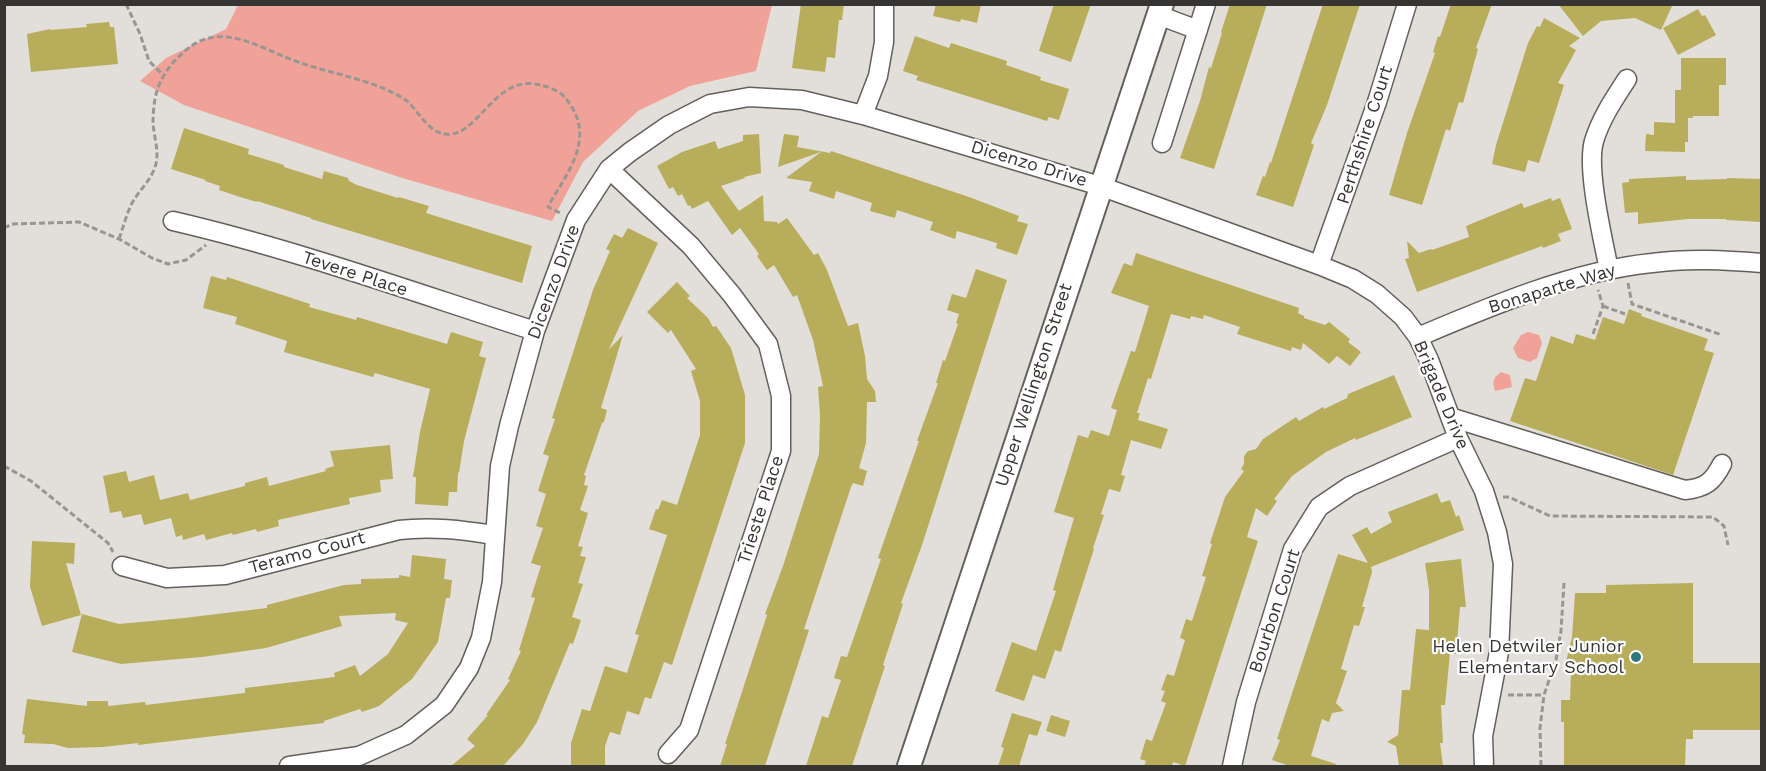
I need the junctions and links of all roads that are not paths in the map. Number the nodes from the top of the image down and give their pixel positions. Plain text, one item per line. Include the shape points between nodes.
1 (884, 4) edge
2 (1206, 4) edge
3 (1407, 4) edge
4 (1160, 10) edge
5 (1198, 30) junction
6 (1627, 79) dead end
7 (862, 115) junction
8 (1162, 143) dead end
9 (609, 169) junction
10 (1100, 186) junction
11 (173, 221) dead end
12 (1761, 263) edge
13 (1319, 265) junction
14 (1609, 270) junction
15 (535, 331) junction
16 (1418, 338) junction
17 (1450, 417) junction
18 (1458, 438) junction
19 (1722, 464) dead end
20 (494, 536) junction
21 (122, 566) road end
22 (668, 754) dead end
23 (289, 766) edge
24 (909, 766) edge
25 (1232, 766) edge
26 (1484, 766) edge

1 - 7 street via 879,76
2 - 5 street
3 - 13 street, Perthshire Court
4 - 5 street
4 - 10 main road, Upper Wellington Street
5 - 8 street
6 - 14 street via 1602,118 1593,143 1592,170
7 - 9 street, Dicenzo Drive via 802,100 749,97 710,104 669,125
7 - 10 street, Dicenzo Drive
9 - 15 street, Dicenzo Drive via 576,220
9 - 22 street, Trieste Place via 691,246 732,295 768,344 781,396 781,450 689,730
10 - 13 street, Brigade Drive
10 - 24 main road, Upper Wellington Street
11 - 15 street, Tevere Place via 213,230
12 - 14 street, Bonaparte Way via 1712,259 1653,262
13 - 16 street, Brigade Drive via 1377,294
14 - 16 street, Bonaparte Way via 1563,282
15 - 20 street, Dicenzo Drive via 500,465
16 - 17 street, Brigade Drive
17 - 18 street, Brigade Drive
17 - 19 street via 1685,490 1707,485
18 - 25 street, Bourbon Court via 1350,486 1319,507 1293,549 1246,702
18 - 26 street, Brigade Drive via 1486,498 1503,564 1498,652 1483,736
20 - 21 street, Teramo Court via 450,529 408,529 225,575 168,578
20 - 23 street, Dicenzo Drive via 492,582 481,638 469,668 444,705 406,735 359,756

